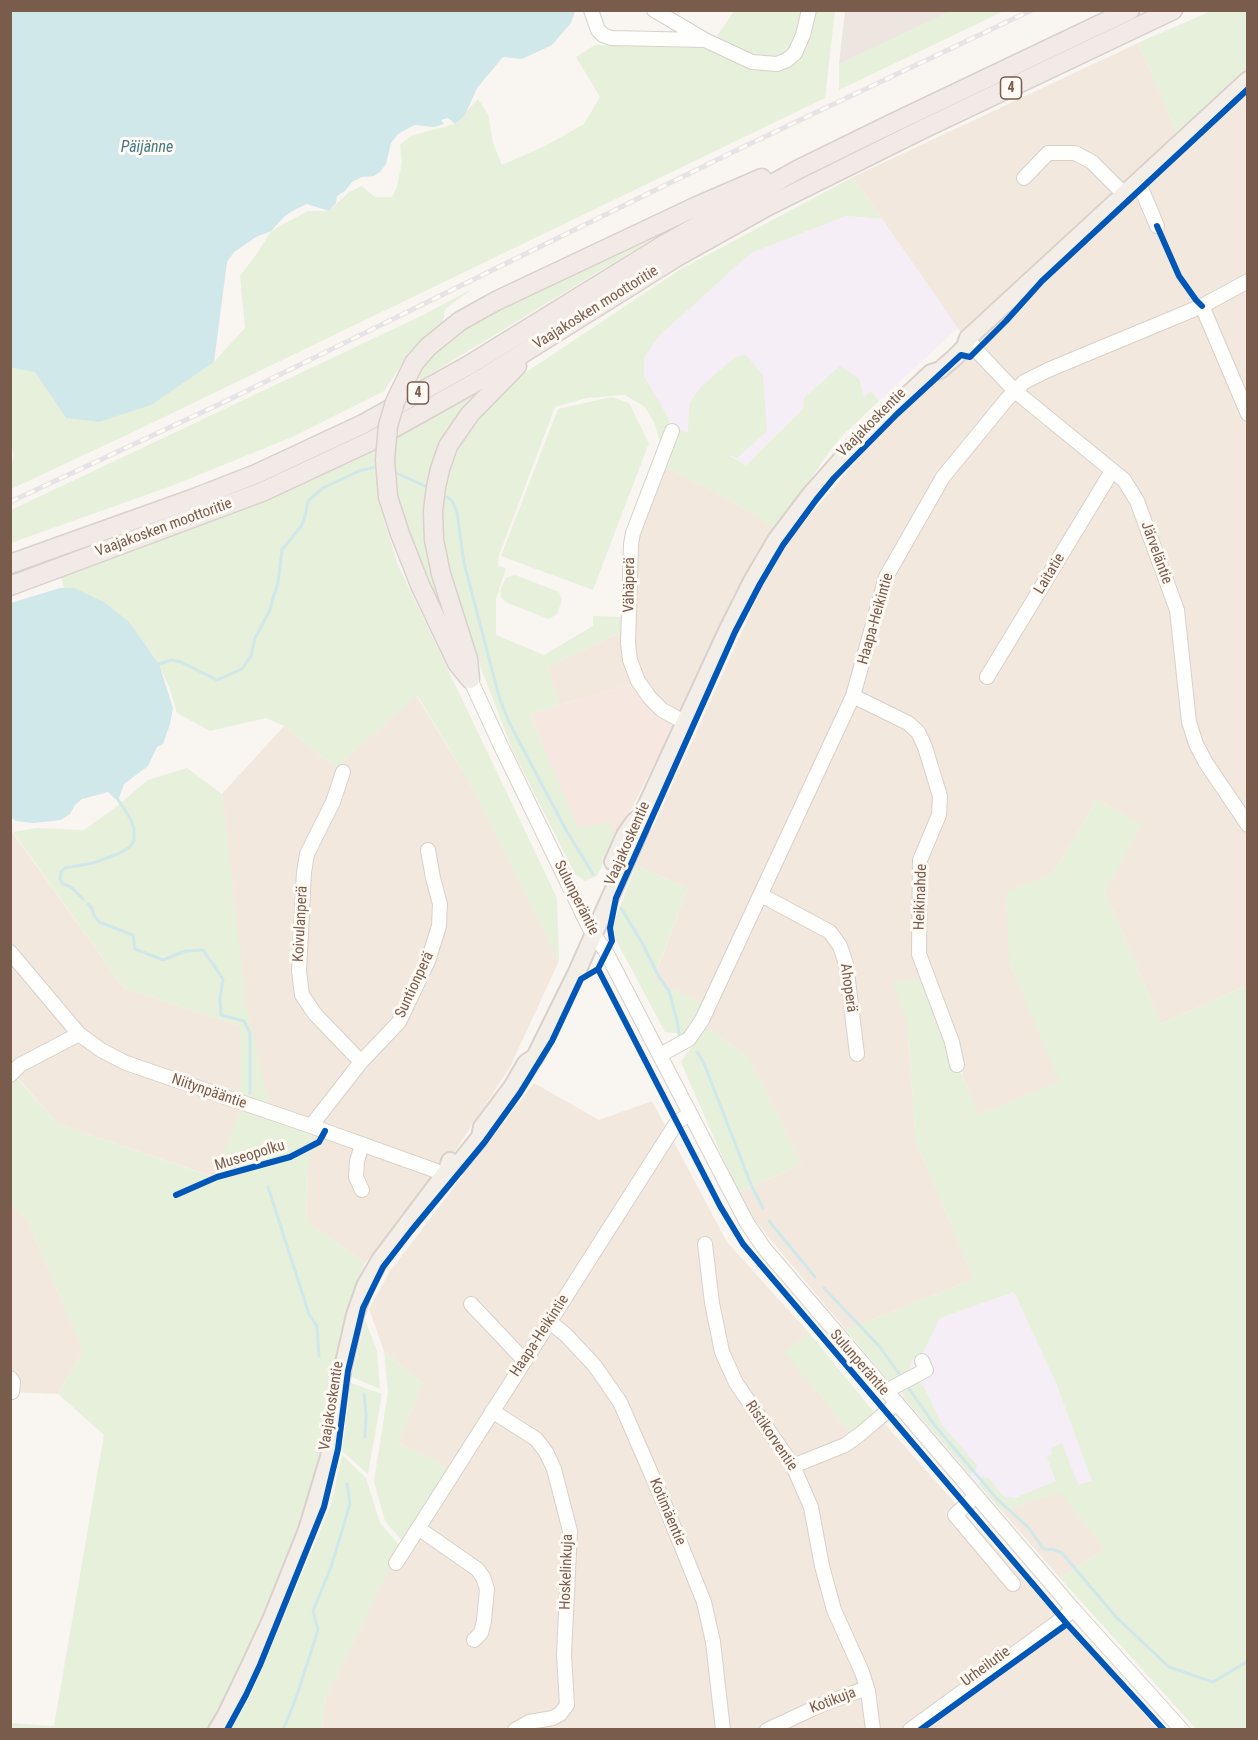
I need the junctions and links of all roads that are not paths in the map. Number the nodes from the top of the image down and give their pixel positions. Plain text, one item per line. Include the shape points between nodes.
1 (591, 10) edge
2 (654, 10) edge
3 (809, 10) edge
4 (1130, 10) edge
5 (1173, 10) edge
6 (705, 40) junction
7 (1248, 80) edge
8 (799, 170) junction
9 (1024, 178) dead end
10 (1130, 188) junction
11 (1156, 226) dead end
12 (1248, 281) edge
13 (1202, 306) junction
14 (968, 338) junction
15 (531, 349) junction
16 (1015, 390) junction
17 (1248, 414) edge
18 (672, 431) dead end
19 (1112, 471) junction
20 (10, 564) edge
21 (10, 586) edge
22 (987, 677) dead end
23 (470, 679) junction
24 (853, 696) junction
25 (686, 723) junction
26 (343, 772) dead end
27 (1248, 825) edge
28 (428, 850) dead end
29 (761, 895) junction
30 (590, 928) junction
31 (10, 952) edge
32 (79, 1034) junction
33 (857, 1054) dead end
34 (660, 1055) junction
35 (361, 1062) junction
36 (957, 1065) dead end
37 (10, 1075) edge
38 (690, 1114) junction
39 (311, 1126) junction
40 (362, 1144) junction
41 (446, 1172) junction
42 (362, 1190) dead end
43 (705, 1244) dead end
44 (471, 1304) dead end
45 (550, 1322) junction
46 (524, 1360) junction
47 (922, 1361) dead end
48 (898, 1384) junction
49 (897, 1403) junction
50 (492, 1411) junction
51 (793, 1466) junction
52 (976, 1496) junction
53 (418, 1528) junction
54 (396, 1563) dead end
55 (1013, 1584) dead end
56 (1073, 1609) junction
57 (474, 1640) dead end
58 (867, 1688) junction
59 (217, 1730) edge
60 (515, 1730) edge
61 (723, 1730) edge
62 (767, 1730) edge
63 (873, 1730) edge
64 (910, 1730) edge
65 (1182, 1730) edge

1 - 6 street via 598,30 611,38
2 - 6 street
3 - 6 street via 795,53 777,64 752,63
4 - 8 highway, Vaajakosken moottoritie / 4
5 - 15 highway, Vaajakosken moottoritie / 4 via 768,206 675,258
7 - 10 main road, Vaajakoskentie
8 - 20 highway, Vaajakosken moottoritie / 4 via 665,244 468,365 363,424 256,474
8 - 23 highway, bridge via 770,175 697,206 496,301 460,321 414,363 388,426 388,497 420,585 457,663
9 - 10 street via 1048,153 1075,153
10 - 11 street via 1141,188
10 - 14 main road, Vaajakoskentie
12 - 13 street, Haapa-Heikintie
13 - 16 street, Haapa-Heikintie via 1048,369
13 - 17 street
14 - 16 street, Järveläntie
14 - 25 main road, Vaajakoskentie via 954,358 931,372 854,445 776,540 728,629
15 - 21 highway, Vaajakosken moottoritie / 4 via 379,436 262,492
15 - 23 highway via 470,414 448,446 436,487 434,540 468,659
16 - 19 street, Järveläntie
16 - 24 street, Haapa-Heikintie via 943,477 895,560 886,577
18 - 25 street, Vähäperä via 633,533 628,644 638,681 650,698
19 - 22 street, Laitatie
19 - 27 street, Järveläntie via 1124,480 1137,501 1177,610 1189,722 1196,744
23 - 30 street, Sulunperäntie
24 - 29 street, Haapa-Heikintie
24 - 36 street, Heikinahde via 908,723 918,732 940,796 939,815 920,860 919,954
25 - 30 main road, Vaajakoskentie via 641,817 625,835
26 - 35 street, Koivulanperä via 303,872 299,971 302,995
28 - 35 street, Suntionperä via 440,903 439,926 428,962 399,1022
29 - 33 street, Ahoperä via 830,932 840,946 846,964
29 - 34 street, Haapa-Heikintie via 702,1020 689,1039
30 - 34 street, Sulunperäntie
30 - 41 main road, Vaajakoskentie via 576,974 535,1057 526,1063 482,1127 473,1131
31 - 32 street, Niitynpääntie
32 - 37 street via 20,1065
32 - 39 street, Niitynpääntie via 126,1063
34 - 38 street, Sulunperäntie
35 - 39 street, Suntionperä
38 - 45 street, Haapa-Heikintie via 677,1122
38 - 48 street, Sulunperäntie via 764,1248
39 - 40 street, Niitynpääntie
40 - 41 street, Niitynpääntie
40 - 42 street via 356,1177
41 - 59 main road, Vaajakoskentie via 365,1286 343,1367 329,1457 307,1530 259,1647
43 - 51 street, Ristikorventie via 722,1352 736,1383
44 - 46 street
45 - 46 street, Haapa-Heikintie
45 - 61 street, Kotimäentie via 594,1366 620,1402 664,1503 704,1602 714,1642
46 - 50 street, Haapa-Heikintie
47 - 48 street via 926,1370
48 - 49 street, Sulunperäntie
49 - 51 street via 845,1445
49 - 52 street, Sulunperäntie
50 - 53 street, Haapa-Heikintie
50 - 60 street, Hoskelinkuja via 536,1439 546,1452 570,1531 564,1654 567,1705 553,1718 530,1722
51 - 58 street, Ristikorventie via 811,1507 834,1610
52 - 55 street via 955,1515
52 - 56 street, Sulunperäntie
53 - 54 street, Haapa-Heikintie
53 - 57 street via 483,1577 487,1589 484,1621
56 - 64 street, Urheilutie
56 - 65 street, Sulunperäntie
58 - 62 street, Kotikuja
58 - 63 street, Ristikorventie

